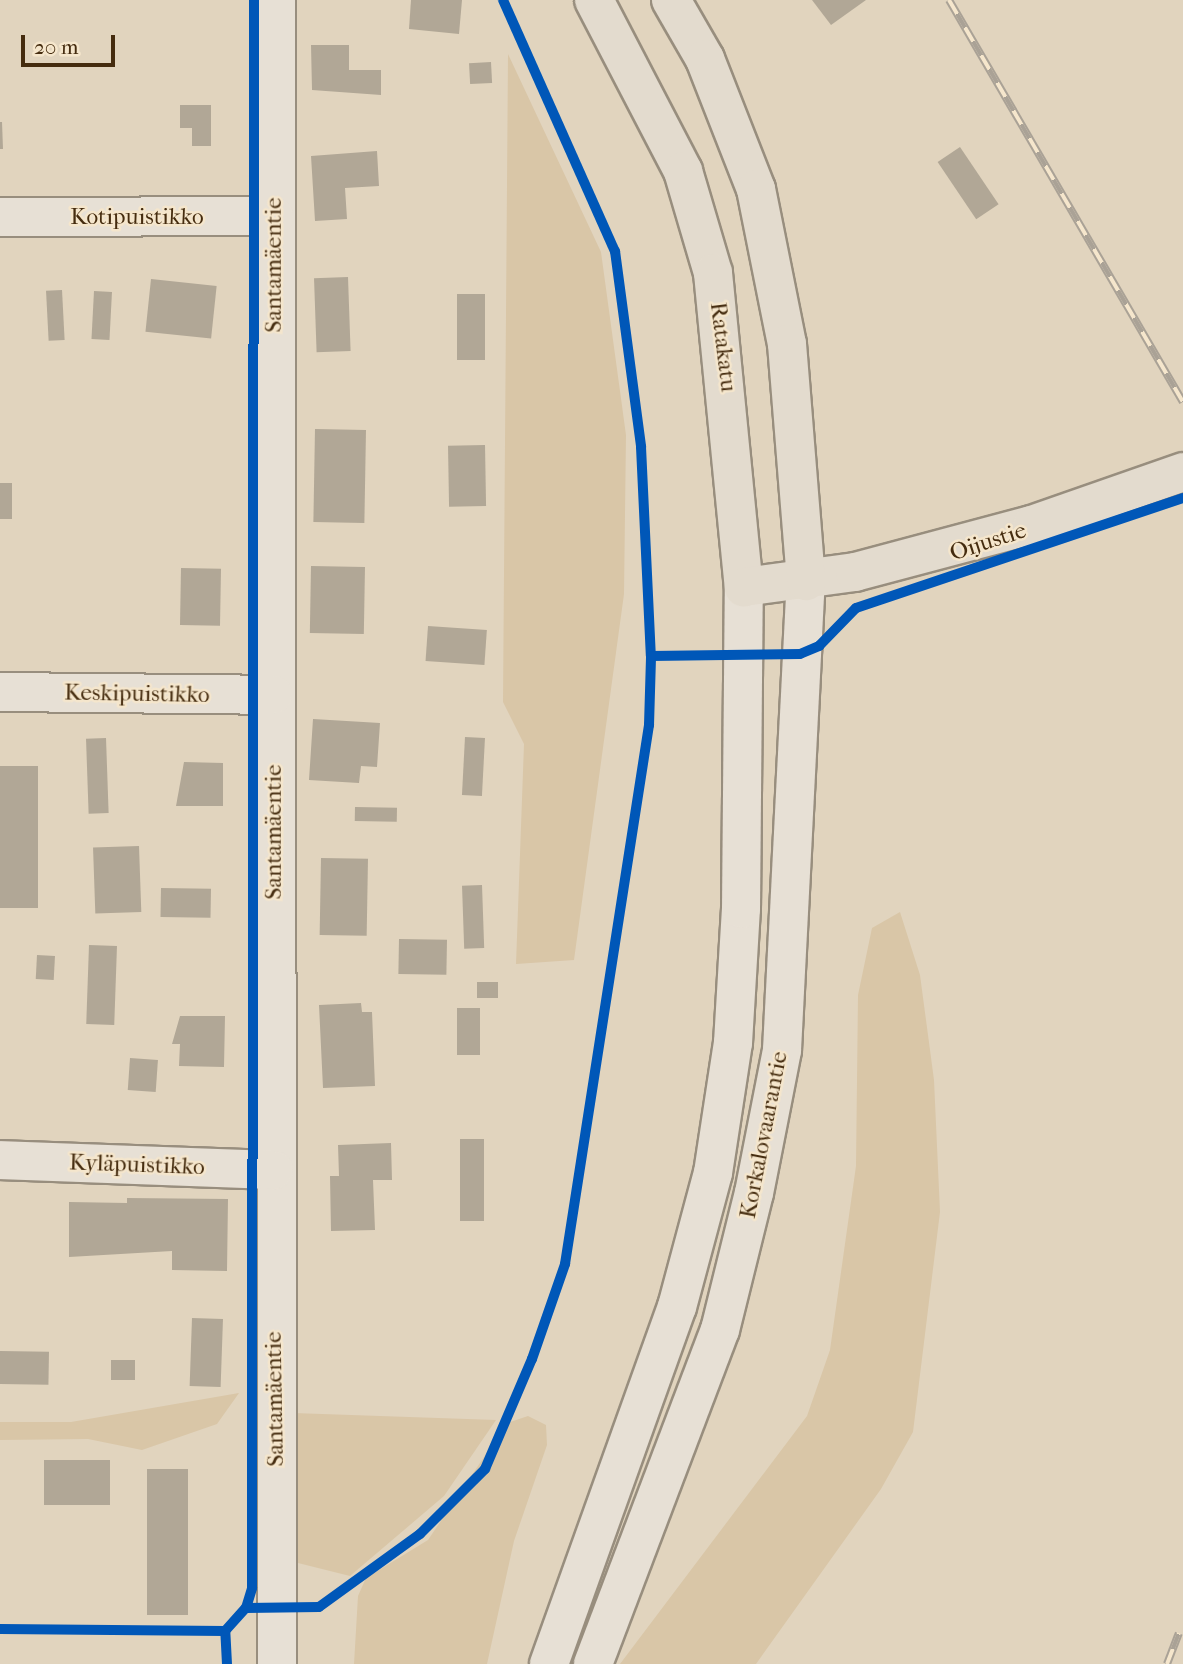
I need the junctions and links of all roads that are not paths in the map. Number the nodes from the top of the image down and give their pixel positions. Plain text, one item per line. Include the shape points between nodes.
1 (276, 0) edge
2 (594, 0) edge
3 (671, 0) edge
4 (274, 216) junction
5 (0, 217) edge
6 (1183, 472) edge
7 (806, 581) junction
8 (744, 587) junction
9 (0, 692) edge
10 (273, 695) junction
11 (745, 720) joint
12 (0, 1160) edge
13 (274, 1170) junction
14 (277, 1664) edge
15 (549, 1664) edge
16 (593, 1664) edge

1 - 4 street, Santamäentie
2 - 8 main road, Ratakatu via 683,171 713,273
3 - 7 main road via 705,60 756,189 786,344
4 - 5 street, Kotipuistikko
4 - 10 street, Santamäentie
6 - 7 main road, Oijustie via 1032,525
7 - 8 main road, Oijustie
7 - 16 street, Korkalovaarantie via 782,1050 754,1193 720,1331
8 - 11 street, Ratakatu
9 - 10 street, Keskipuistikko
10 - 13 street, Santamäentie
11 - 15 street, Korkalovaarantie via 733,1043 713,1173 664,1346
12 - 13 street, Kyläpuistikko
13 - 14 street, Santamäentie

